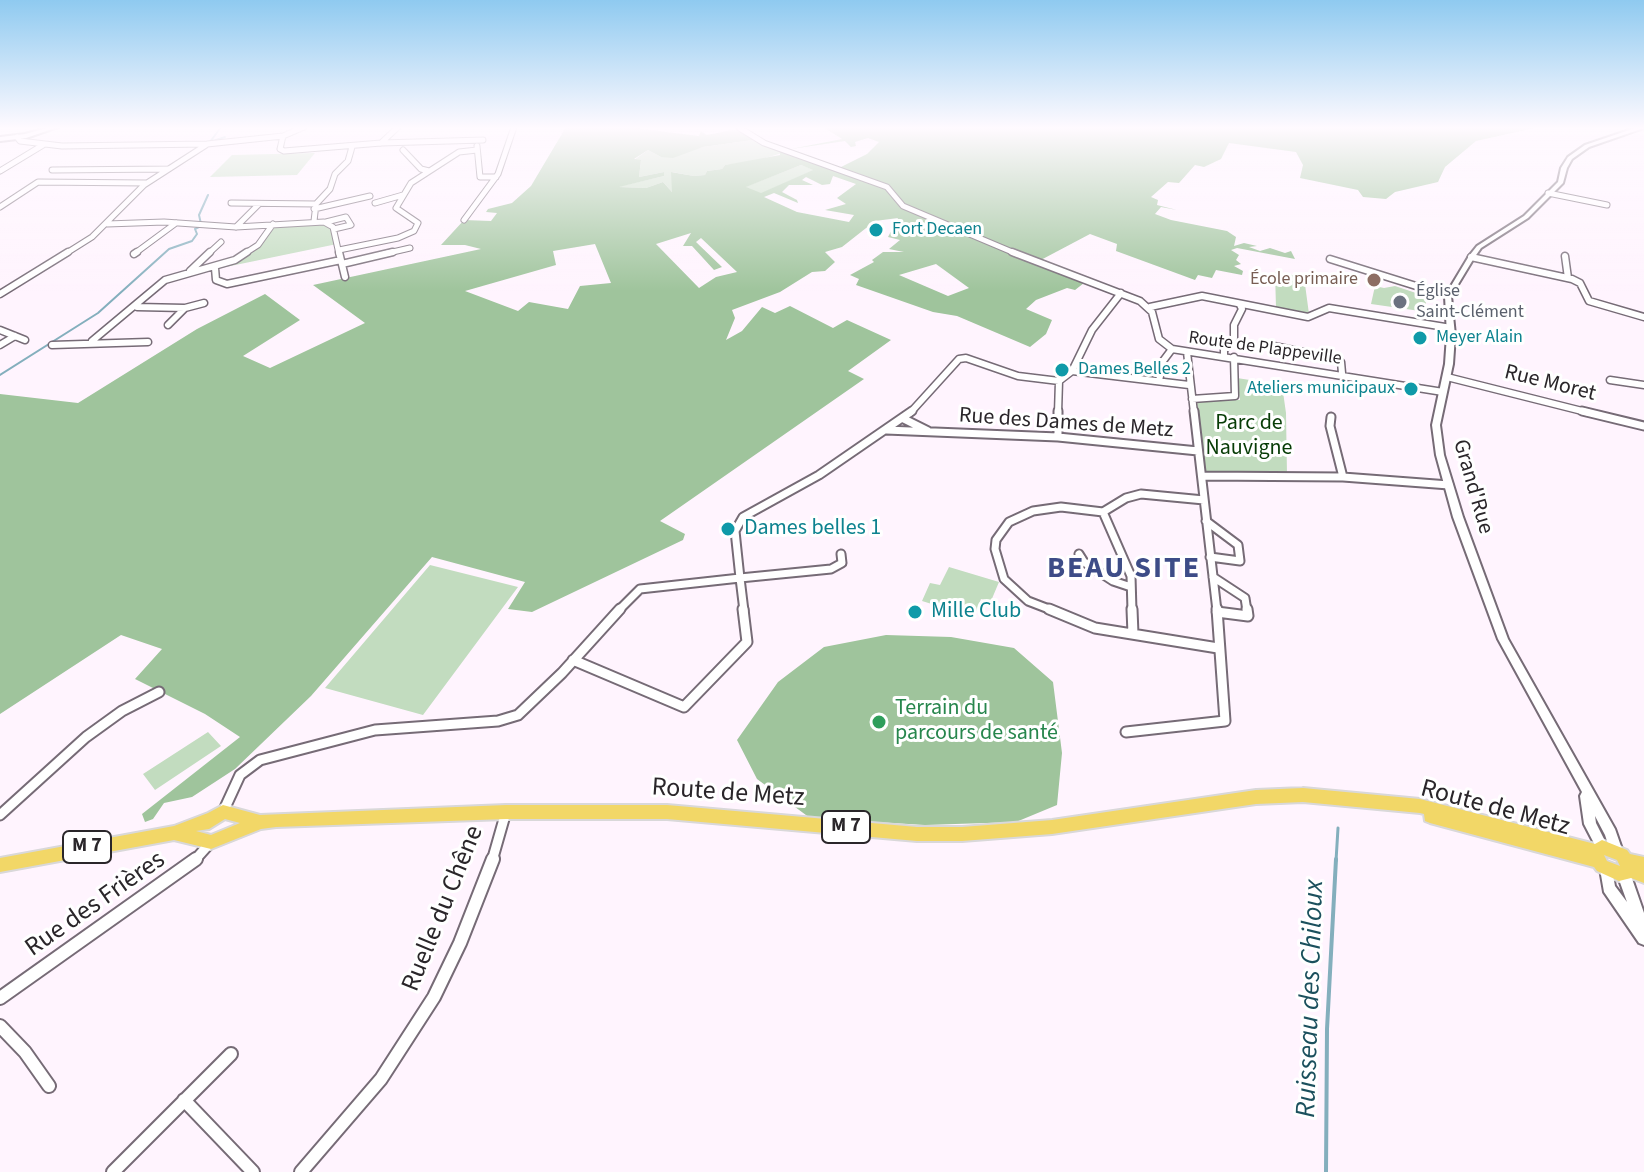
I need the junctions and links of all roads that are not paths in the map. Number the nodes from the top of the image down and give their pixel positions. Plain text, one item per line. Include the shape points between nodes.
1 (332, 182) edge
2 (413, 182) edge
3 (493, 182) edge
4 (874, 182) edge
5 (1561, 182) edge
6 (147, 183) joint
7 (1548, 193) junction
8 (404, 195) junction
9 (370, 196) dead end
10 (231, 203) dead end
11 (375, 203) dead end
12 (259, 204) junction
13 (1607, 205) dead end
14 (0, 207) edge
15 (315, 207) junction
16 (464, 220) dead end
17 (314, 221) junction
18 (176, 222) junction
19 (324, 222) junction
20 (107, 224) junction
21 (273, 224) junction
22 (236, 227) junction
23 (334, 229) junction
24 (221, 242) dead end
25 (410, 248) dead end
26 (339, 250) junction
27 (134, 254) dead end
28 (1565, 256) dead end
29 (1471, 257) junction
30 (1330, 259) dead end
31 (341, 262) junction
32 (215, 268) junction
33 (186, 273) junction
34 (345, 277) dead end
35 (1568, 278) junction
36 (1121, 293) junction
37 (0, 294) edge
38 (1448, 296) junction
39 (204, 303) dead end
40 (1240, 305) junction
41 (136, 307) junction
42 (1150, 307) junction
43 (185, 308) junction
44 (1644, 317) edge
45 (168, 325) dead end
46 (1451, 328) junction
47 (0, 330) edge
48 (15, 336) junction
49 (25, 340) dead end
50 (92, 341) junction
51 (148, 342) dead end
52 (1264, 344) dead end
53 (0, 345) edge
54 (52, 345) dead end
55 (1172, 349) junction
56 (1187, 352) junction
57 (1224, 356) junction
58 (1234, 357) junction
59 (1072, 371) junction
60 (1342, 373) junction
61 (1447, 377) junction
62 (1610, 380) dead end
63 (1059, 381) junction
64 (1159, 381) junction
65 (1189, 385) junction
66 (1644, 385) edge
67 (1443, 392) junction
68 (1192, 399) junction
69 (1331, 417) dead end
70 (902, 418) junction
71 (1644, 426) edge
72 (886, 430) junction
73 (932, 433) junction
74 (1058, 437) junction
75 (1198, 451) junction
76 (1202, 476) junction
77 (1343, 477) junction
78 (1449, 485) junction
79 (1204, 500) junction
80 (1103, 512) junction
81 (1206, 521) junction
82 (841, 554) dead end
83 (1079, 554) dead end
84 (1210, 557) junction
85 (1213, 577) junction
86 (740, 578) junction
87 (1131, 587) junction
88 (1217, 612) junction
89 (1133, 634) junction
90 (1218, 648) junction
91 (573, 660) junction
92 (159, 692) dead end
93 (1126, 732) dead end
94 (1586, 790) junction
95 (506, 812) junction
96 (228, 814) junction
97 (0, 815) edge
98 (208, 820) junction
99 (260, 822) junction
100 (174, 833) junction
101 (212, 839) junction
102 (1615, 861) edge
103 (0, 865) edge
104 (1644, 876) edge
105 (1644, 935) edge
106 (0, 998) edge
107 (0, 1026) edge
108 (231, 1054) dead end
109 (49, 1086) dead end
110 (184, 1100) junction
111 (113, 1172) edge
112 (253, 1172) edge
113 (301, 1172) edge

1 - 15 street
2 - 8 street
3 - 16 street
4 - 36 street via 903,206 952,229
5 - 7 street
6 - 14 street via 38,182
6 - 20 street
7 - 13 street
7 - 29 street via 1526,217
8 - 11 street
8 - 26 street via 396,208 418,223 414,231
9 - 15 street
10 - 12 street
12 - 15 street
12 - 22 street
15 - 17 street
17 - 19 street
17 - 21 street
18 - 20 street
18 - 22 street
18 - 27 street
19 - 23 street
19 - 23 street via 346,217 351,225
20 - 37 street
21 - 22 street
21 - 32 street via 250,251
23 - 26 street
24 - 33 street
25 - 31 street
26 - 31 street
28 - 35 street
29 - 35 street
29 - 38 street
30 - 38 street
31 - 32 street via 227,284 216,280
31 - 34 street
32 - 33 street
33 - 41 street via 165,280
35 - 44 street via 1580,283 1589,301
36 - 42 street
36 - 59 street via 1092,330
38 - 46 street, Grand'Rue
39 - 43 street
40 - 42 street via 1202,296
40 - 46 street via 1308,317 1329,308
40 - 57 street via 1234,338
41 - 43 street
41 - 50 street
42 - 55 street, Route de Plappeville via 1159,339
43 - 45 street
46 - 61 street, Grand'Rue
47 - 48 street
48 - 49 street
48 - 53 street
50 - 51 street
50 - 54 street
52 - 60 street via 1337,359
55 - 56 street, Route de Plappeville
55 - 64 street
56 - 57 street, Route de Plappeville
56 - 65 street
57 - 58 street, Route de Plappeville
58 - 60 street, Route de Plappeville
58 - 68 street via 1235,396
59 - 63 street
59 - 64 street
60 - 67 street, Route de Plappeville
61 - 67 street, Grand'Rue
61 - 71 street, Rue Moret
62 - 66 street
63 - 70 street via 1018,376 962,358
63 - 74 street
64 - 65 street
65 - 68 street
67 - 78 street, Grand'Rue via 1436,436
68 - 75 street
69 - 77 street
70 - 72 street
70 - 73 street, Rue des Dames de Metz
72 - 73 street, Rue des Dames de Metz
72 - 86 street via 743,517 735,531
73 - 74 street, Rue des Dames de Metz
74 - 75 street, Rue des Dames de Metz
75 - 76 street
76 - 77 street
76 - 79 street
77 - 78 street
78 - 94 street, Grand'Rue via 1503,639
79 - 80 street via 1141,494
79 - 81 street
80 - 87 street
80 - 89 street via 1061,507 1021,516 996,540 996,559 1004,579 1028,601 1095,628
81 - 84 street
81 - 84 street via 1238,545 1240,561
82 - 86 street via 842,563 831,569
83 - 87 street via 1113,581
84 - 85 street
85 - 88 street
85 - 88 street via 1245,598 1248,616
86 - 91 street via 640,589
86 - 91 street via 747,642 684,707
87 - 89 street
88 - 90 street
89 - 90 street
90 - 93 street via 1225,721
91 - 96 street via 527,708 508,719 375,730 260,760 240,775
92 - 97 street via 86,737
94 - 102 street, Grand'Rue via 1611,833
94 - 102 street, Grand'Rue via 1590,824
95 - 99 main road, Route de Metz / M 7
95 - 102 main road, Route de Metz / M 7 via 667,812 962,834 1303,795 1381,802
95 - 113 street, Ruelle du Chêne via 482,887 434,997 381,1079
96 - 98 main road
96 - 99 main road, Route de Metz / M 7
96 - 101 main road via 235,826
98 - 100 main road, M 7
98 - 101 main road via 201,828
99 - 101 main road, Route de Metz / M 7
100 - 101 main road, M 7
100 - 103 main road, M 7
101 - 106 street, Rue des Frières via 190,865
102 - 104 main road, Route de Metz / M 7
102 - 105 street via 1609,888
107 - 109 street
108 - 110 street
110 - 111 street
110 - 112 street

